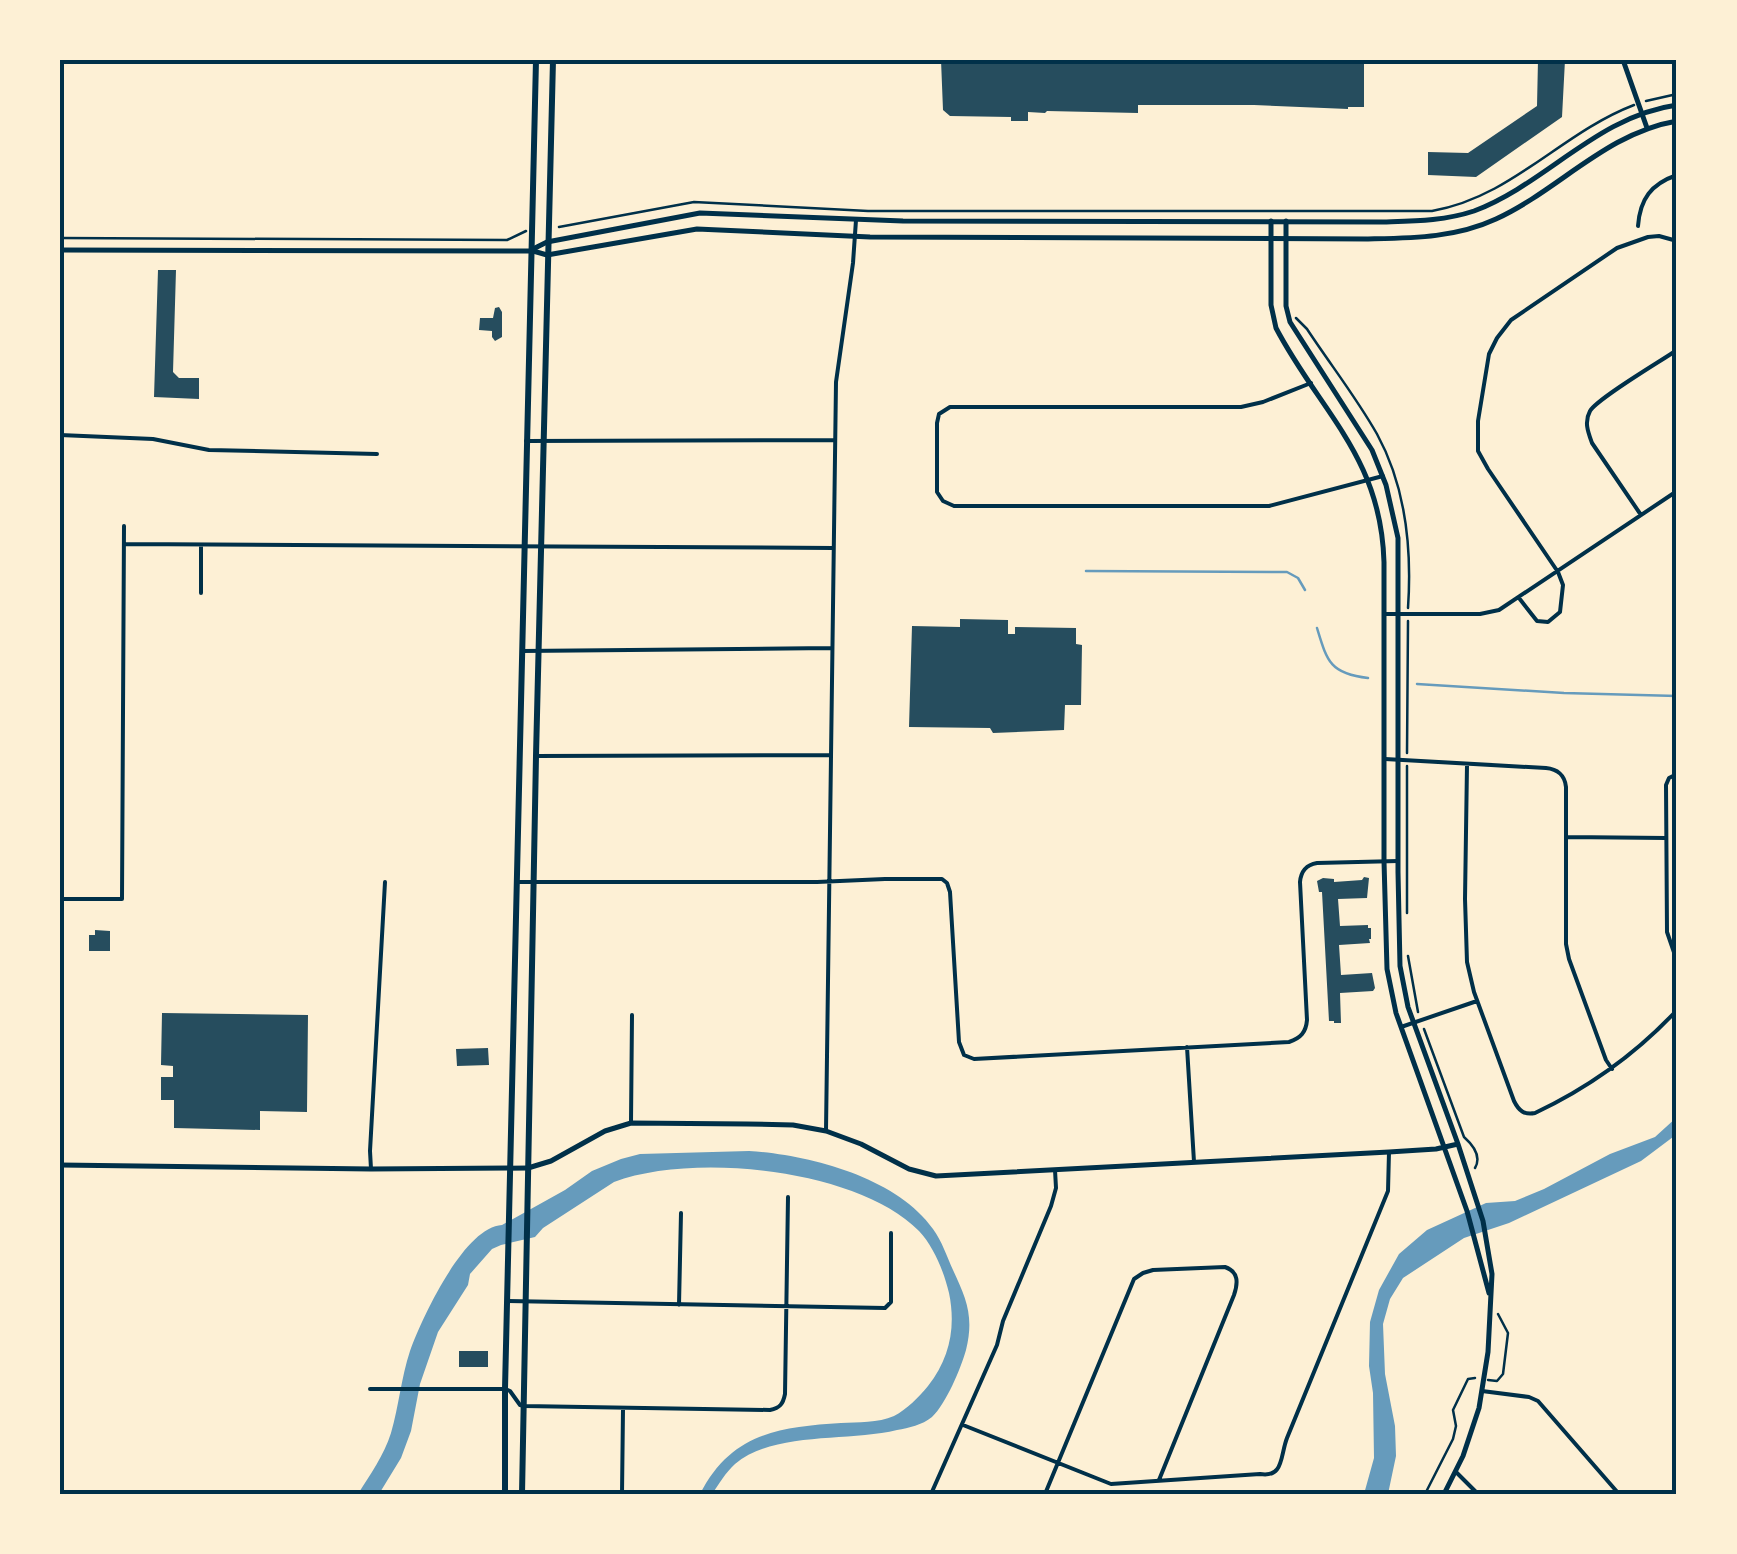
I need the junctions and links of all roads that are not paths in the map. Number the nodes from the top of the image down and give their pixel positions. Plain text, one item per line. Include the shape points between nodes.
1 (536, 60) edge
2 (553, 60) edge
3 (1623, 60) edge
4 (1677, 105) edge
5 (1642, 114) junction
6 (1677, 121) edge
7 (1648, 128) junction
8 (1677, 175) edge
9 (856, 220) junction
10 (1271, 221) junction
11 (1286, 221) junction
12 (1638, 226) dead end
13 (855, 236) junction
14 (1271, 238) junction
15 (1286, 238) junction
16 (1677, 241) edge
17 (548, 242) junction
18 (60, 250) edge
19 (530, 251) junction
20 (547, 255) junction
21 (1677, 350) edge
22 (1311, 383) junction
23 (60, 434) edge
24 (835, 440) junction
25 (526, 441) junction
26 (544, 441) junction
27 (377, 454) dead end
28 (1383, 476) junction
29 (1368, 480) junction
30 (1677, 491) edge
31 (1641, 516) junction
32 (124, 526) dead end
33 (124, 544) junction
34 (201, 544) junction
35 (524, 546) junction
36 (541, 548) junction
37 (834, 548) junction
38 (1558, 572) junction
39 (201, 592) dead end
40 (1519, 598) junction
41 (1384, 614) junction
42 (1399, 614) junction
43 (833, 648) junction
44 (538, 650) junction
45 (522, 652) junction
46 (832, 755) junction
47 (536, 756) junction
48 (1385, 760) junction
49 (1398, 760) junction
50 (1467, 764) junction
51 (1677, 774) edge
52 (1566, 837) junction
53 (1666, 838) junction
54 (1384, 861) junction
55 (1398, 861) junction
56 (385, 882) dead end
57 (517, 882) junction
58 (534, 882) junction
59 (830, 882) junction
60 (60, 900) edge
61 (1677, 960) edge
62 (1478, 1001) junction
63 (1677, 1010) edge
64 (632, 1016) dead end
65 (1414, 1022) junction
66 (1401, 1026) junction
67 (1188, 1047) junction
68 (1612, 1069) junction
69 (631, 1124) junction
70 (826, 1131) junction
71 (1458, 1144) junction
72 (1445, 1147) junction
73 (1389, 1152) junction
74 (1194, 1162) junction
75 (60, 1165) edge
76 (511, 1168) junction
77 (528, 1168) junction
78 (371, 1169) junction
79 (1054, 1170) junction
80 (788, 1198) dead end
81 (681, 1212) dead end
82 (891, 1233) dead end
83 (1491, 1300) junction
84 (508, 1301) junction
85 (526, 1302) junction
86 (679, 1305) junction
87 (786, 1307) junction
88 (370, 1389) dead end
89 (505, 1389) junction
90 (1482, 1390) junction
91 (524, 1406) junction
92 (623, 1408) junction
93 (963, 1425) junction
94 (1058, 1463) junction
95 (1456, 1472) junction
96 (1159, 1480) junction
97 (505, 1494) edge
98 (522, 1494) edge
99 (622, 1494) edge
100 (931, 1494) edge
101 (1045, 1494) edge
102 (1444, 1494) edge
103 (1478, 1494) edge
104 (1619, 1494) edge

1 - 19 main road
2 - 17 main road
3 - 5 street
4 - 5 street
5 - 7 street
5 - 11 street via 1468,213 1421,221
6 - 7 street
7 - 15 street via 1472,228 1418,238
8 - 12 street via 1647,194
9 - 10 street
9 - 13 street
9 - 17 street via 695,214
10 - 11 street
10 - 14 street
11 - 15 street
13 - 14 street
13 - 20 street via 693,230
13 - 24 street
14 - 15 street
14 - 22 street via 1274,320
15 - 28 street via 1290,322
16 - 38 street via 1648,237 1616,248 1511,320 1489,354 1478,450
17 - 19 street
17 - 20 main road
18 - 19 street
19 - 20 street
19 - 25 main road
20 - 26 main road
21 - 31 street via 1588,417 1592,442
22 - 29 street
22 - 29 street via 1241,407 950,407 936,422 937,492 954,506 1261,506
23 - 27 street via 153,439 204,450
24 - 26 street
24 - 37 street
25 - 26 street
25 - 35 main road
26 - 36 main road
28 - 29 street
28 - 42 street via 1398,538
29 - 41 street via 1383,542
30 - 31 street
31 - 38 street
32 - 33 street
33 - 34 street
33 - 60 street via 122,899
34 - 35 street
34 - 39 street
35 - 36 street
35 - 45 main road
36 - 37 street
36 - 44 main road
37 - 43 street
38 - 40 street
38 - 40 street via 1563,599 1555,619 1539,622
40 - 42 street via 1480,614
41 - 42 street
41 - 48 street
42 - 49 street
43 - 44 street
43 - 46 street
44 - 45 street
44 - 47 main road
45 - 57 main road
46 - 47 street
46 - 59 street
47 - 58 main road
48 - 49 street
48 - 54 street
49 - 50 street
49 - 55 street
50 - 52 street via 1558,772 1564,778
50 - 62 street via 1467,954
51 - 53 street via 1666,785
52 - 53 street
52 - 68 street via 1567,952
53 - 61 street via 1667,932
54 - 55 street
54 - 66 street via 1386,958
54 - 67 street via 1317,863 1302,873 1302,1034 1290,1042
55 - 65 street via 1399,954
56 - 78 street
57 - 58 street
57 - 76 main road
58 - 59 street
58 - 77 main road
59 - 67 street via 947,883 958,1038 967,1056
59 - 70 street
62 - 65 street
62 - 68 street via 1524,1114 1539,1112
63 - 68 street
64 - 69 street
65 - 66 street
65 - 71 street
66 - 72 street
67 - 74 street
69 - 70 street
69 - 77 street
70 - 79 street via 929,1175
71 - 72 street
71 - 83 street via 1486,1236
72 - 73 street
72 - 83 street
73 - 74 street
73 - 96 street via 1388,1191 1280,1469 1268,1476
74 - 79 street
75 - 78 street
76 - 77 street
76 - 78 street
76 - 84 main road
77 - 85 main road
79 - 93 street via 1051,1206
80 - 87 street
81 - 86 street
82 - 87 street via 889,1306
83 - 90 street
84 - 85 street
84 - 89 main road
85 - 86 street
85 - 91 main road
86 - 87 street
87 - 92 street via 781,1406
88 - 89 street
89 - 91 street
89 - 97 main road
90 - 95 street
90 - 104 street via 1538,1400
91 - 92 street
91 - 98 main road
92 - 99 street
93 - 94 street
93 - 100 street
94 - 96 street via 1106,1483
94 - 96 street via 1134,1279 1153,1270 1229,1268 1236,1277 1234,1295
94 - 101 street
95 - 102 street
95 - 103 street

